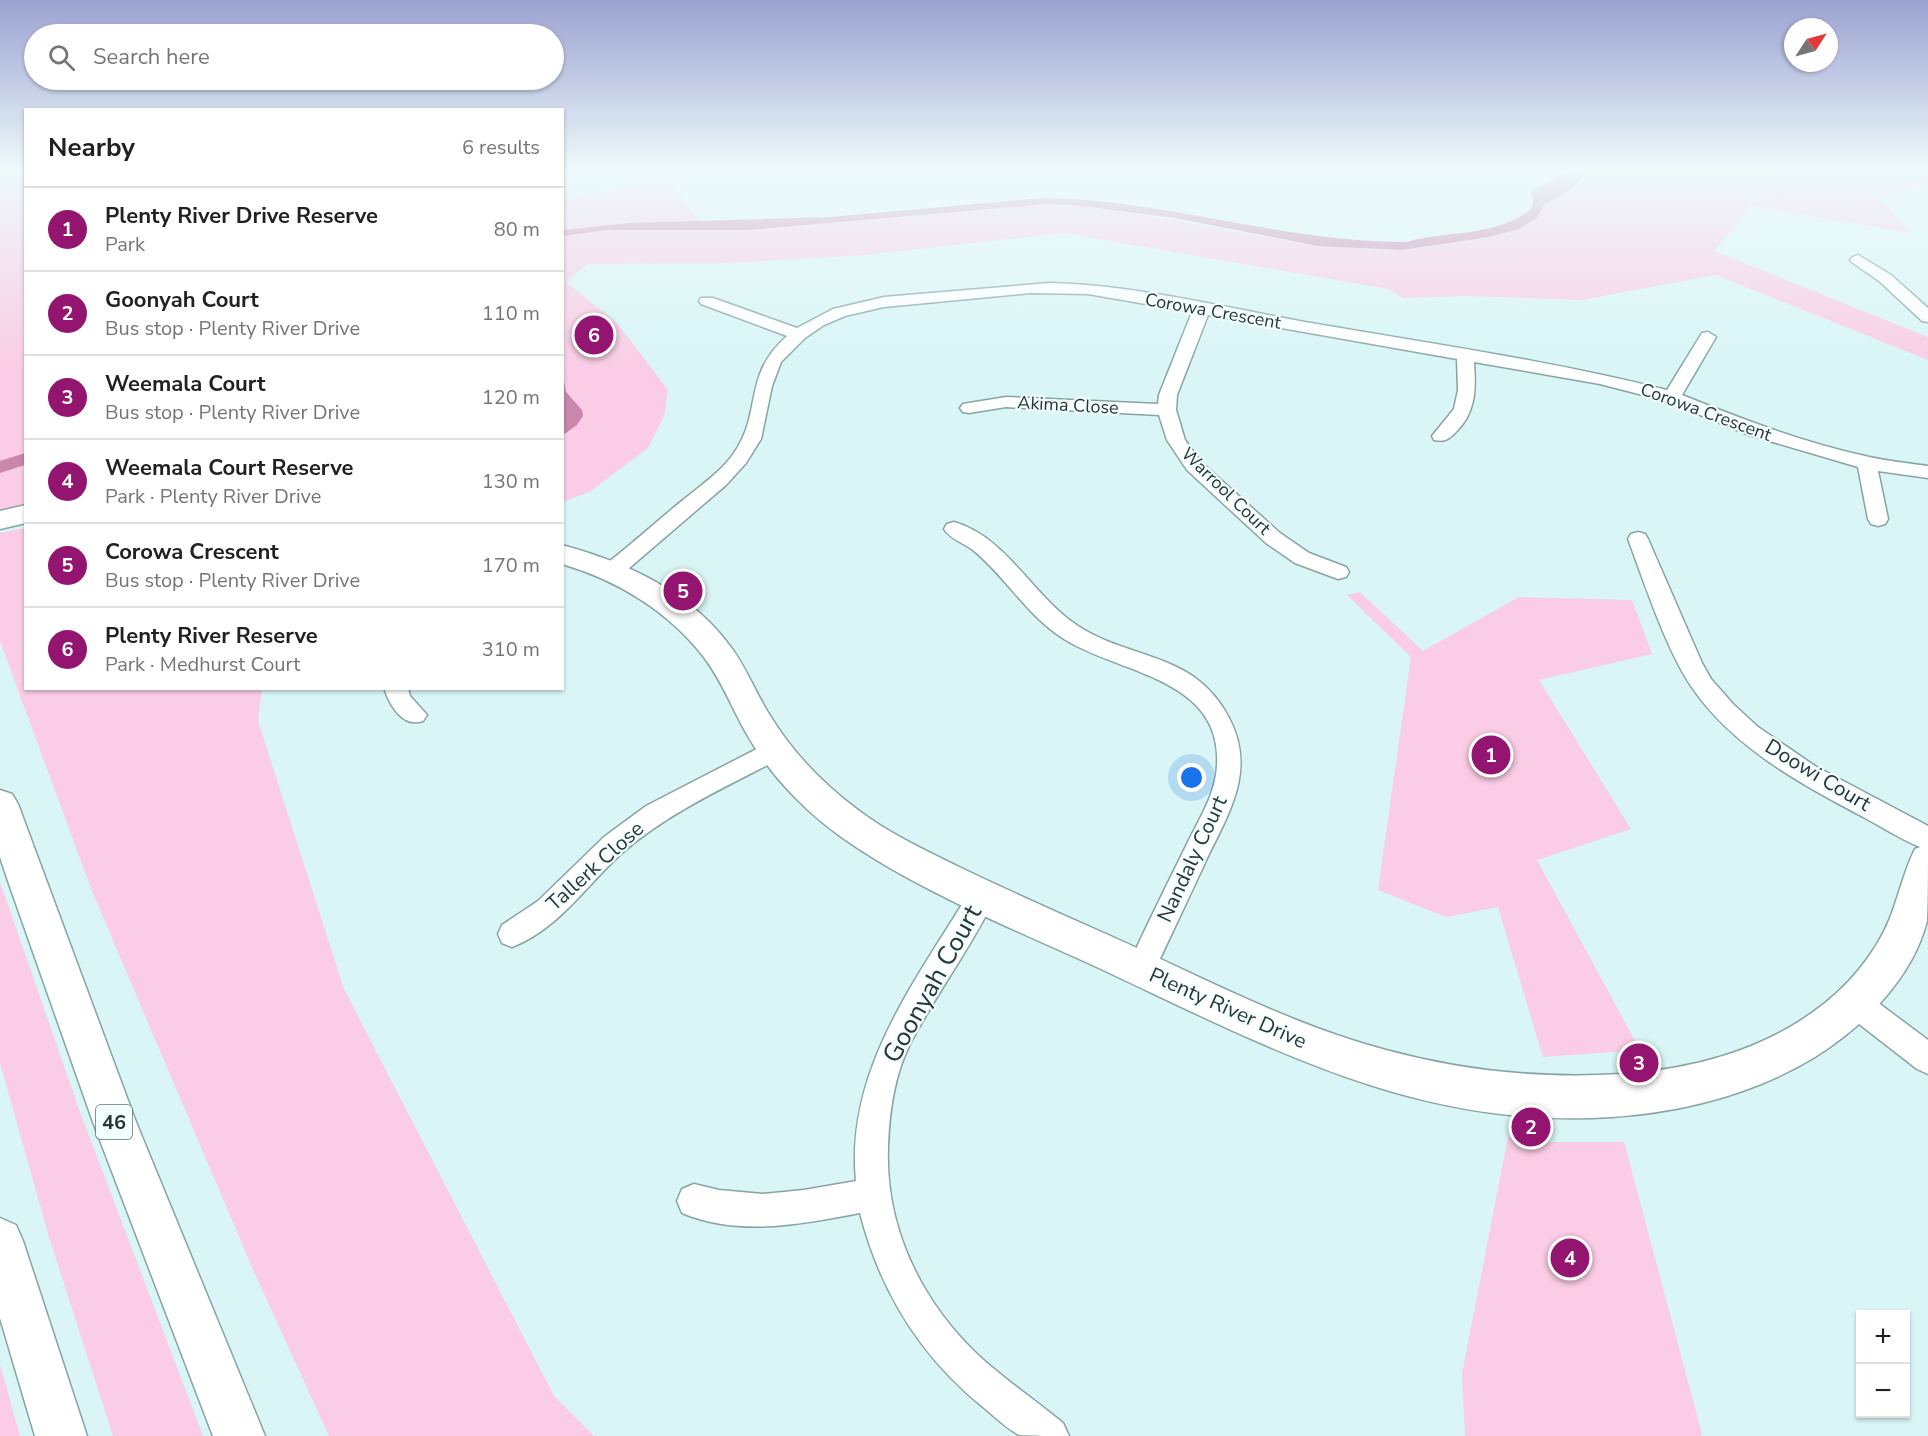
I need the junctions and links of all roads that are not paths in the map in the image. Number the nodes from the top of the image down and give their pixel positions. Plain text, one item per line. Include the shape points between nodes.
1 (1858, 260) dead end
2 (706, 301) dead end
3 (1202, 308) junction
4 (1928, 317) edge
5 (798, 334) junction
6 (1708, 337) dead end
7 (1465, 355) junction
8 (1672, 397) junction
9 (969, 408) dead end
10 (1167, 410) junction
11 (1441, 436) dead end
12 (1867, 463) junction
13 (1928, 472) edge
14 (24, 514) edge
15 (1878, 519) dead end
16 (0, 520) edge
17 (24, 525) edge
18 (0, 530) edge
19 (954, 530) dead end
20 (1638, 539) dead end
21 (564, 555) edge
22 (613, 570) junction
23 (1338, 572) dead end
24 (397, 690) edge
25 (415, 715) dead end
26 (774, 750) junction
27 (0, 804) edge
28 (1928, 839) edge
29 (1928, 860) edge
30 (982, 896) junction
31 (512, 934) dead end
32 (1141, 969) junction
33 (1856, 1003) junction
34 (1928, 1059) edge
35 (872, 1194) junction
36 (694, 1201) dead end
37 (0, 1241) edge
38 (61, 1436) edge
39 (239, 1436) edge
40 (1050, 1436) edge

1 - 4 street via 1885,278
2 - 5 street
3 - 5 street, Corowa Crescent via 1084,289 1034,287 869,304 834,315
3 - 7 street, Corowa Crescent
3 - 10 street, Warrool Court via 1171,384
5 - 22 street, Corowa Crescent via 769,367 756,428 744,452 710,488
6 - 8 street
7 - 8 street, Corowa Crescent via 1601,379
7 - 11 street via 1465,406 1457,422
8 - 12 street, Corowa Crescent via 1789,442
9 - 10 street, Akima Close via 1006,402
10 - 23 street, Warrool Court via 1184,454 1208,478 1287,549
12 - 13 street, Corowa Crescent
12 - 15 street
14 - 16 main road
17 - 18 main road
19 - 32 street, Nandaly Court via 981,546 1056,623 1090,643 1172,675 1201,697 1221,724 1230,763 1222,796
20 - 28 street, Doowi Court via 1689,661 1714,698 1750,733 1791,763
21 - 22 main road, Plenty River Drive
22 - 26 main road, Plenty River Drive via 656,595 702,633 724,662
24 - 25 street via 400,700
26 - 30 main road, Plenty River Drive via 810,790 859,831
26 - 31 street, Tallerk Close via 680,798 634,828 548,910
27 - 39 main road, 46 via 47,945 167,1262
29 - 33 main road, Plenty River Drive via 1903,936
30 - 32 main road, Plenty River Drive
30 - 35 street, Goonyah Court via 885,1065 872,1117
32 - 33 main road, Plenty River Drive via 1271,1029 1387,1072 1488,1093 1567,1098 1640,1095 1715,1080 1781,1054 1812,1037
33 - 34 street
35 - 36 street via 792,1210 755,1212
35 - 40 street, Goonyah Court via 895,1269 932,1331 953,1356
37 - 38 main road

